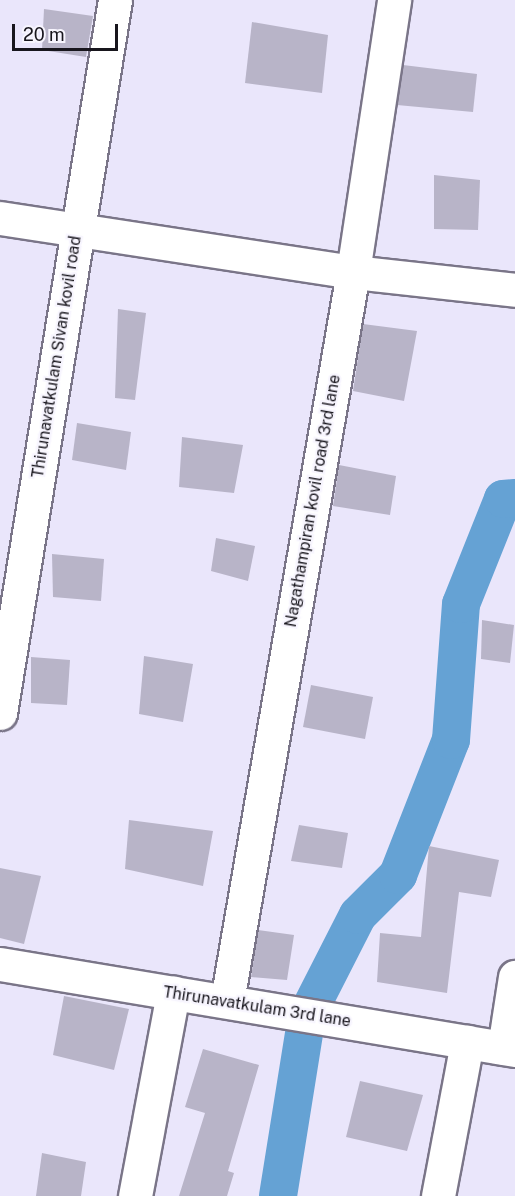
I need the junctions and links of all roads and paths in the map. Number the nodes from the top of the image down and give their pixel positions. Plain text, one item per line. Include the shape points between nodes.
1 (115, 0) edge
2 (394, 0) edge
3 (0, 218) edge
4 (78, 228) junction
5 (353, 272) junction
6 (515, 290) edge
7 (0, 713) edge
8 (0, 964) edge
9 (515, 977) edge
10 (172, 993) junction
11 (226, 1002) junction
12 (467, 1042) junction
13 (509, 1049) edge
14 (135, 1196) edge
15 (438, 1196) edge

1 - 4 street, Thirunavatkulam Sivan kovil road
2 - 5 street, Nagathampiran kovil road 3rd lane
3 - 4 street
4 - 5 street
4 - 7 street, Thirunavatkulam Sivan kovil road
5 - 6 street
5 - 11 street, Nagathampiran kovil road 3rd lane
8 - 10 street, Thirunavatkulam 3rd lane
9 - 13 street
10 - 11 street, Thirunavatkulam 3rd lane
10 - 14 street
11 - 12 street, Thirunavatkulam 3rd lane
12 - 13 street, Thirunavatkulam 3rd lane
12 - 15 street

